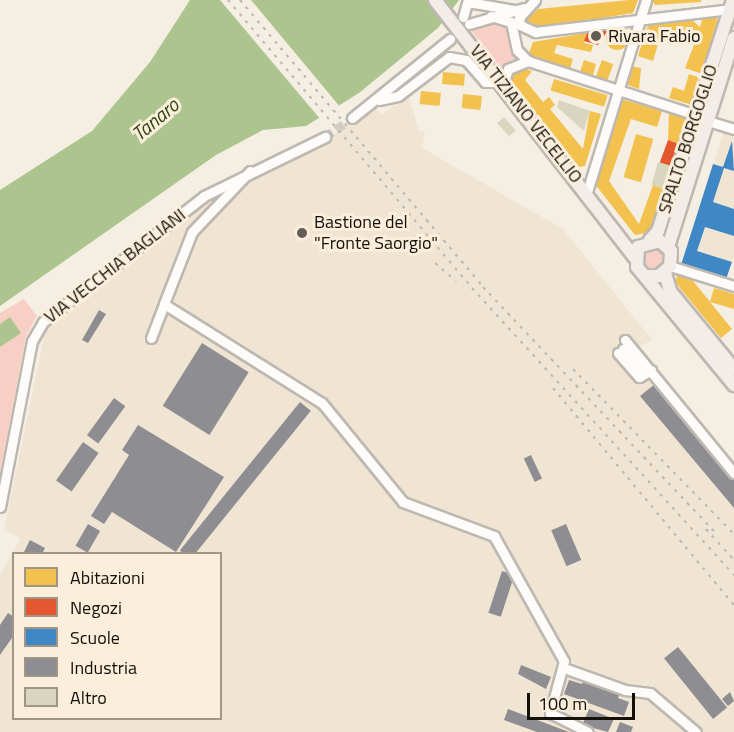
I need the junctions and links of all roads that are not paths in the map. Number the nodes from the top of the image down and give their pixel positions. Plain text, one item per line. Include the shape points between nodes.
1 (435, 0) edge
2 (535, 0) edge
3 (646, 0) edge
4 (468, 1) edge
5 (732, 4) edge
6 (521, 9) junction
7 (491, 16) junction
8 (640, 18) junction
9 (461, 20) junction
10 (734, 38) edge
11 (450, 39) dead end
12 (528, 61) junction
13 (502, 83) junction
14 (618, 90) junction
15 (379, 100) junction
16 (352, 118) tunnel mouth
17 (702, 118) junction
18 (734, 121) edge
19 (729, 128) edge
20 (324, 137) tunnel mouth
21 (250, 171) junction
22 (587, 192) junction
23 (615, 230) junction
24 (646, 242) junction
25 (668, 247) junction
26 (634, 258) junction
27 (667, 270) junction
28 (648, 276) junction
29 (734, 286) edge
30 (164, 304) junction
31 (151, 338) dead end
32 (734, 369) edge
33 (648, 372) junction
34 (734, 385) edge
35 (734, 473) edge
36 (0, 507) edge
37 (564, 668) junction
38 (588, 732) edge
39 (696, 732) edge

1 - 9 main road, VIA TIZIANO VECELLIO
2 - 6 street
3 - 8 street
4 - 6 street
4 - 9 street
5 - 8 street
5 - 17 main road, SPALTO BORGOGLIO
6 - 7 street
6 - 8 street via 519,22 535,32
7 - 9 street
7 - 12 street via 511,22 517,50
8 - 14 street
9 - 13 main road, VIA TIZIANO VECELLIO
10 - 17 main road, SPALTO BORGOGLIO
11 - 15 street
12 - 13 street via 508,69
12 - 14 street
13 - 15 street via 485,82 466,60 450,57 398,96
13 - 22 main road, VIA TIZIANO VECELLIO
14 - 17 street
14 - 22 street
15 - 16 street
17 - 19 street
17 - 24 main road, SPALTO BORGOGLIO via 656,234
17 - 25 main road, SPALTO BORGOGLIO
18 - 19 street
20 - 21 street, VIA VECCHIA BAGLIANI
21 - 30 street via 192,232
21 - 36 street, VIA VECCHIA BAGLIANI via 185,209 42,322 32,341
22 - 23 main road, VIA TIZIANO VECELLIO
23 - 24 main road via 630,243
23 - 26 main road, VIA TIZIANO VECELLIO
24 - 25 main road
24 - 26 main road, SPALTO BORGOGLIO
25 - 27 main road, SPALTO BORGOGLIO
26 - 28 main road
27 - 28 main road
27 - 29 street
27 - 32 main road, SPALTO BORGOGLIO via 670,291
28 - 34 main road
30 - 31 street
30 - 37 street via 322,403 403,502 426,515 491,533 533,600
33 - 33 street via 622,347 639,376
33 - 35 street
37 - 38 street via 550,713
37 - 39 street via 625,690 650,693

